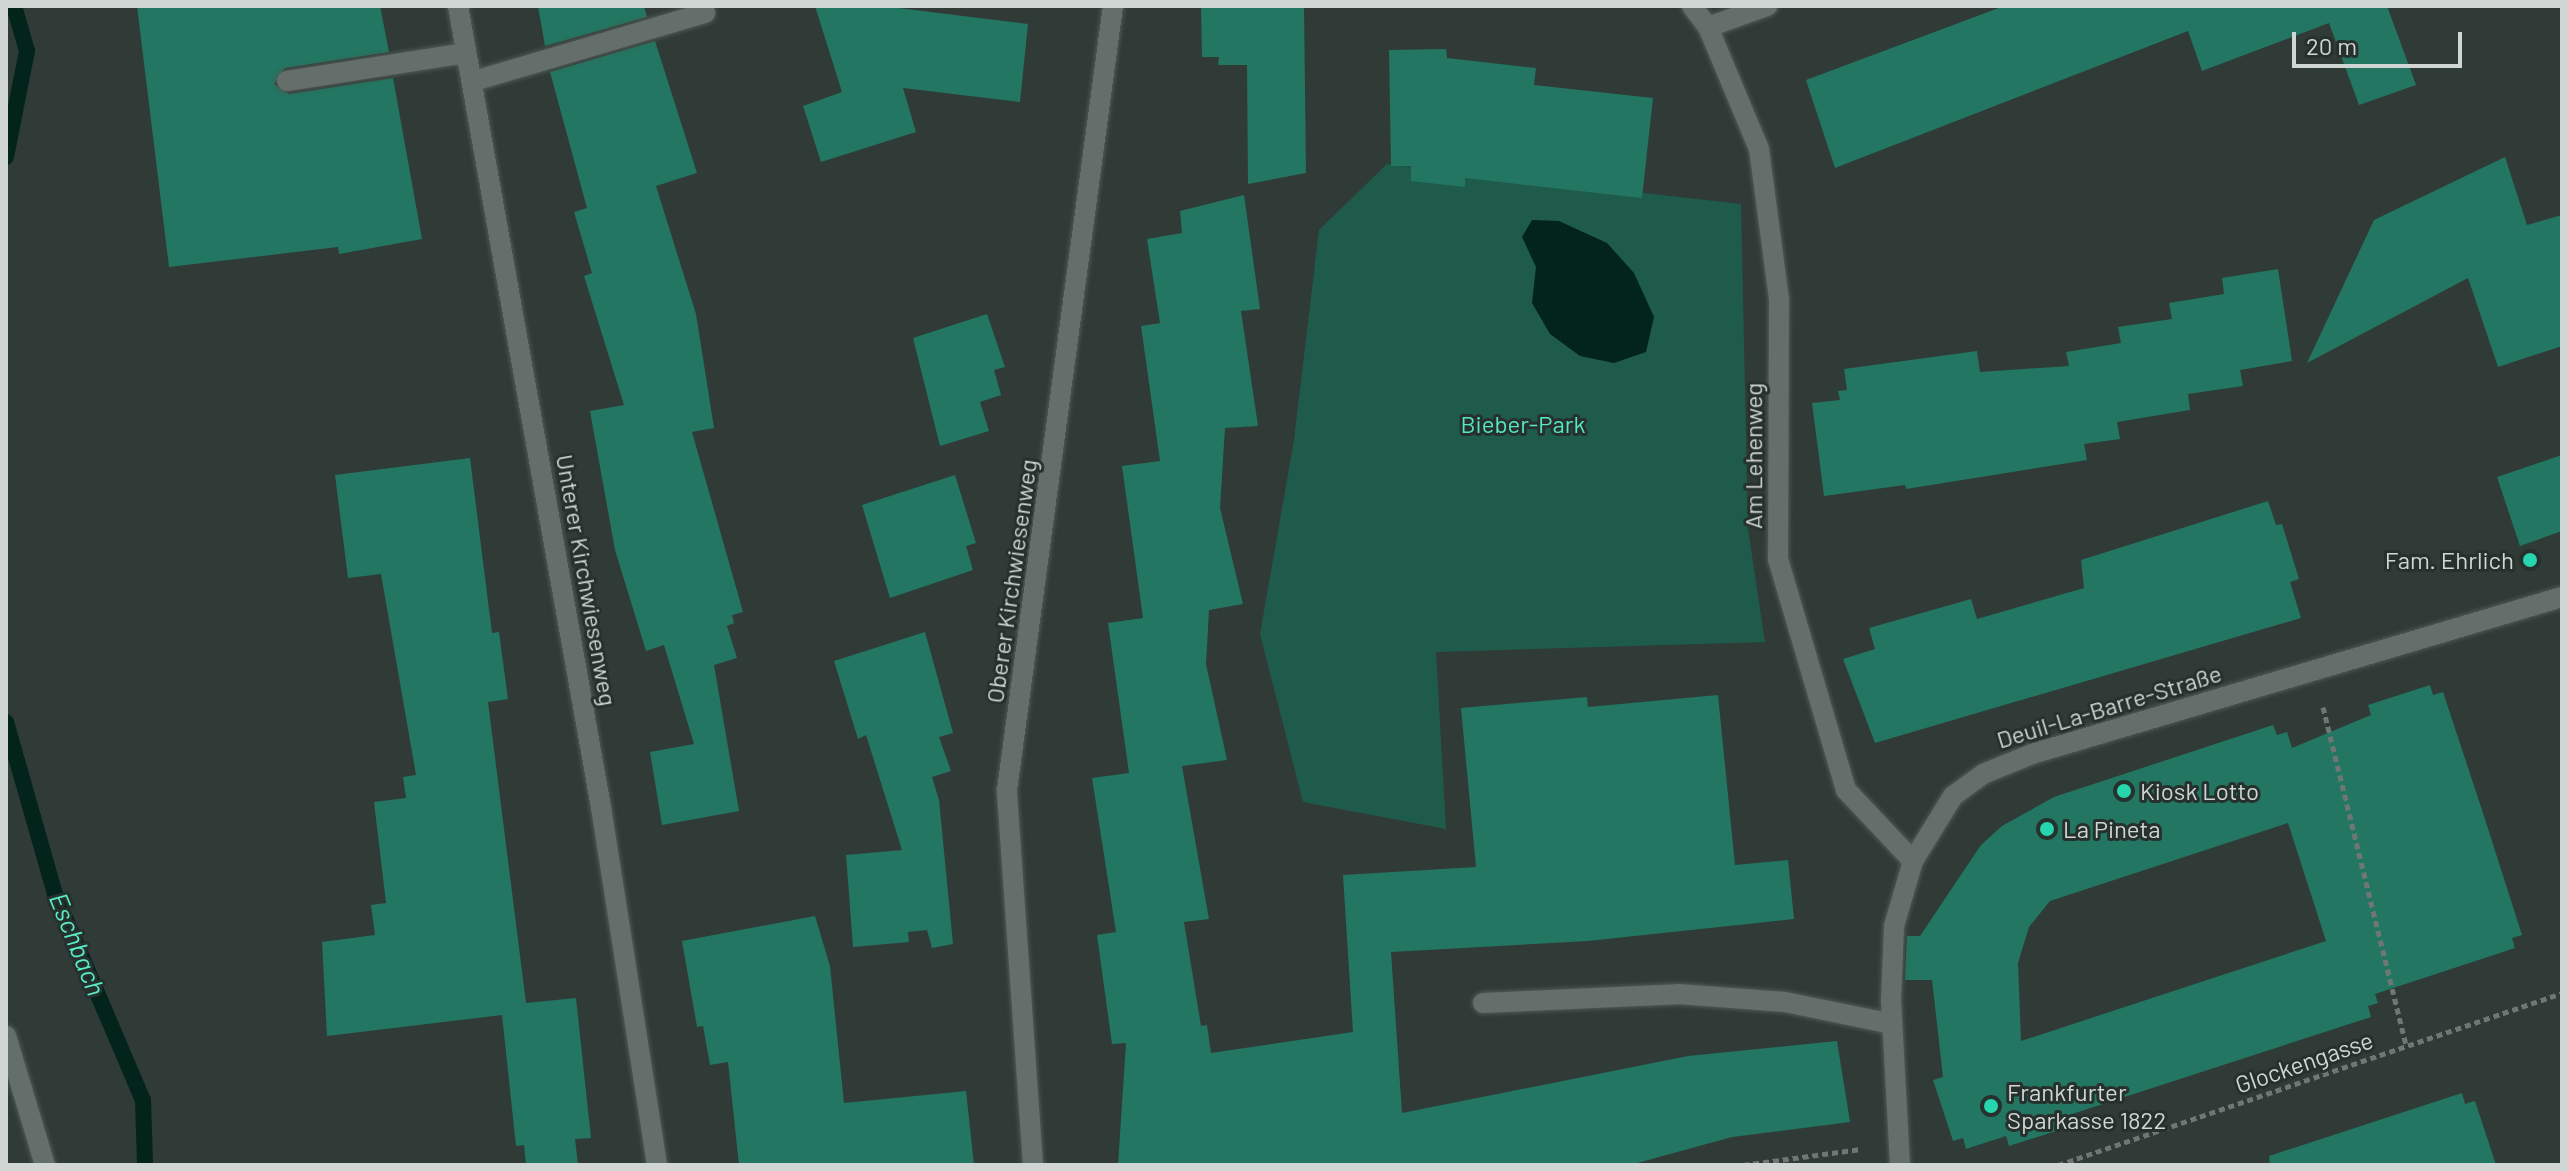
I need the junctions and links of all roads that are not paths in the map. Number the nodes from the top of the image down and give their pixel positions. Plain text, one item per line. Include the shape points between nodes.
1 (458, 6) edge
2 (1113, 6) edge
3 (1692, 6) edge
4 (1767, 6) edge
5 (705, 13) dead end
6 (1708, 27) junction
7 (466, 53) junction
8 (287, 81) dead end
9 (474, 81) junction
10 (2562, 597) edge
11 (1913, 861) junction
12 (1483, 1003) dead end
13 (1892, 1024) junction
14 (6, 1036) edge
15 (45, 1165) edge
16 (657, 1165) edge
17 (1033, 1165) edge
18 (1900, 1165) edge

1 - 7 street, Unterer Kirchwiesenweg
2 - 17 street, Oberer Kirchwiesenweg via 1007,790
3 - 6 street, Am Lehenweg
4 - 6 street
5 - 9 street
6 - 11 street, Am Lehenweg via 1759,149 1779,298 1778,559 1846,790
7 - 8 street
7 - 9 street, Unterer Kirchwiesenweg
9 - 16 street, Unterer Kirchwiesenweg via 601,807
10 - 11 street, Deuil-La-Barre-Straße via 1983,774 1953,796
11 - 13 street, Deuil-La-Barre-Straße via 1894,926
12 - 13 street via 1678,994 1785,1002
13 - 18 street, Deuil-La-Barre-Straße
14 - 15 street

